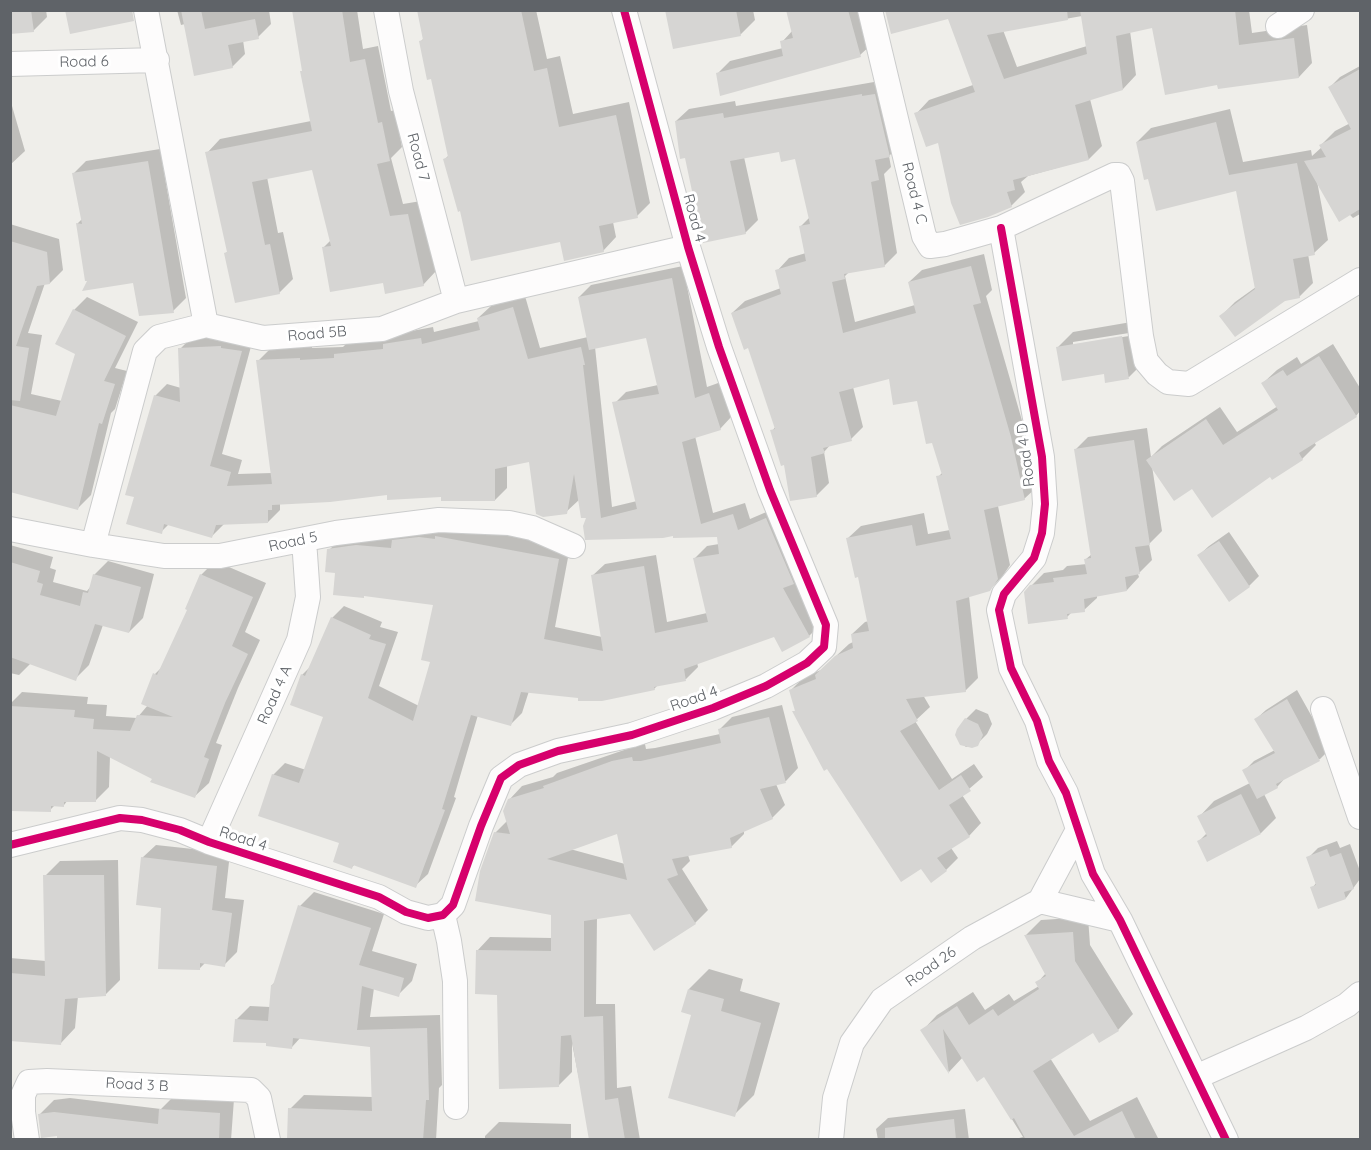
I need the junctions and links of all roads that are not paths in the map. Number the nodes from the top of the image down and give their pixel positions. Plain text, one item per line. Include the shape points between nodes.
1 (146, 10) edge
2 (386, 10) edge
3 (624, 10) edge
4 (870, 10) edge
5 (1302, 10) edge
6 (1278, 26) dead end
7 (157, 60) junction
8 (10, 64) edge
9 (1001, 228) junction
10 (688, 247) junction
11 (1360, 280) edge
12 (456, 301) junction
13 (206, 325) junction
14 (10, 529) edge
15 (304, 540) junction
16 (93, 545) junction
17 (573, 546) dead end
18 (1323, 709) dead end
19 (1360, 817) edge
20 (1078, 830) junction
21 (209, 842) junction
22 (10, 845) edge
23 (1040, 901) junction
24 (443, 915) junction
25 (1120, 920) junction
26 (1360, 994) edge
27 (1196, 1077) junction
28 (456, 1107) dead end
29 (27, 1140) edge
30 (268, 1140) edge
31 (831, 1140) edge
32 (1226, 1140) edge

1 - 7 street
2 - 12 street, Road 7 via 401,91
3 - 10 street, Road 4
4 - 9 street, Road 4 C via 924,236 930,246
5 - 6 street
7 - 8 street, Road 6
7 - 13 street
9 - 11 street, Road 4 C via 1119,175 1146,361 1168,382 1189,384
9 - 20 street, Road 4 D via 1042,457 1045,504 1034,558 1004,594 999,610 1011,668 1037,721
10 - 12 street, Road 5B
10 - 24 street, Road 4 via 753,446 826,625 824,647 807,663 766,686 713,708 632,735 558,751 519,765 501,778 453,904
12 - 13 street, Road 5B via 382,329 263,339
13 - 16 street, Road 5B via 159,337 145,351
14 - 16 street, Road 5
15 - 16 street, Road 5 via 220,556 164,556
15 - 17 street, Road 5 via 439,520 509,523 532,528
15 - 21 street, Road 4 A via 308,597 299,640
18 - 19 street
20 - 23 street
20 - 25 street, Road 4 D via 1093,874
21 - 22 street, Road 4 via 180,830 120,818
21 - 24 street, Road 4 via 379,897 406,912 428,918
23 - 25 street
23 - 31 street, Road 26 via 972,938 882,1000 852,1043 836,1098
24 - 28 street via 455,981
25 - 27 street, Road 4 D
26 - 27 street via 1306,1028
27 - 32 street, Road 4 D
29 - 30 street, Road 3 B via 23,1095 29,1082 47,1081 251,1090 259,1098

